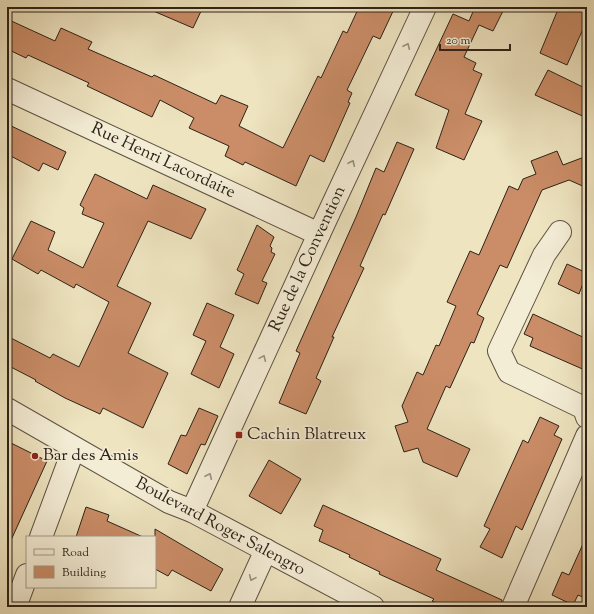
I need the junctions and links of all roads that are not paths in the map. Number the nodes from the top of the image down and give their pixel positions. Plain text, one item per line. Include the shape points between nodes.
1 (425, 7) edge
2 (7, 89) edge
3 (560, 232) dead end
4 (319, 234) junction
5 (7, 408) edge
6 (587, 417) edge
7 (587, 436) edge
8 (74, 448) junction
9 (192, 511) junction
10 (41, 536) edge
11 (266, 550) junction
12 (26, 578) edge
13 (15, 607) edge
14 (240, 607) edge
15 (373, 607) edge
16 (513, 607) edge

4 -> 1 street, Rue de la Convention
2 - 4 street, Rue Henri Lacordaire
3 - 6 street via 544,255 499,351 509,372 584,408
9 -> 4 street, Rue de la Convention
5 - 8 street, Boulevard Roger Salengro
7 - 16 street
8 - 9 street, Boulevard Roger Salengro via 169,502
8 - 10 street
9 - 11 street, Boulevard Roger Salengro
11 -> 14 street
11 - 15 street, Boulevard Roger Salengro
12 - 13 street

